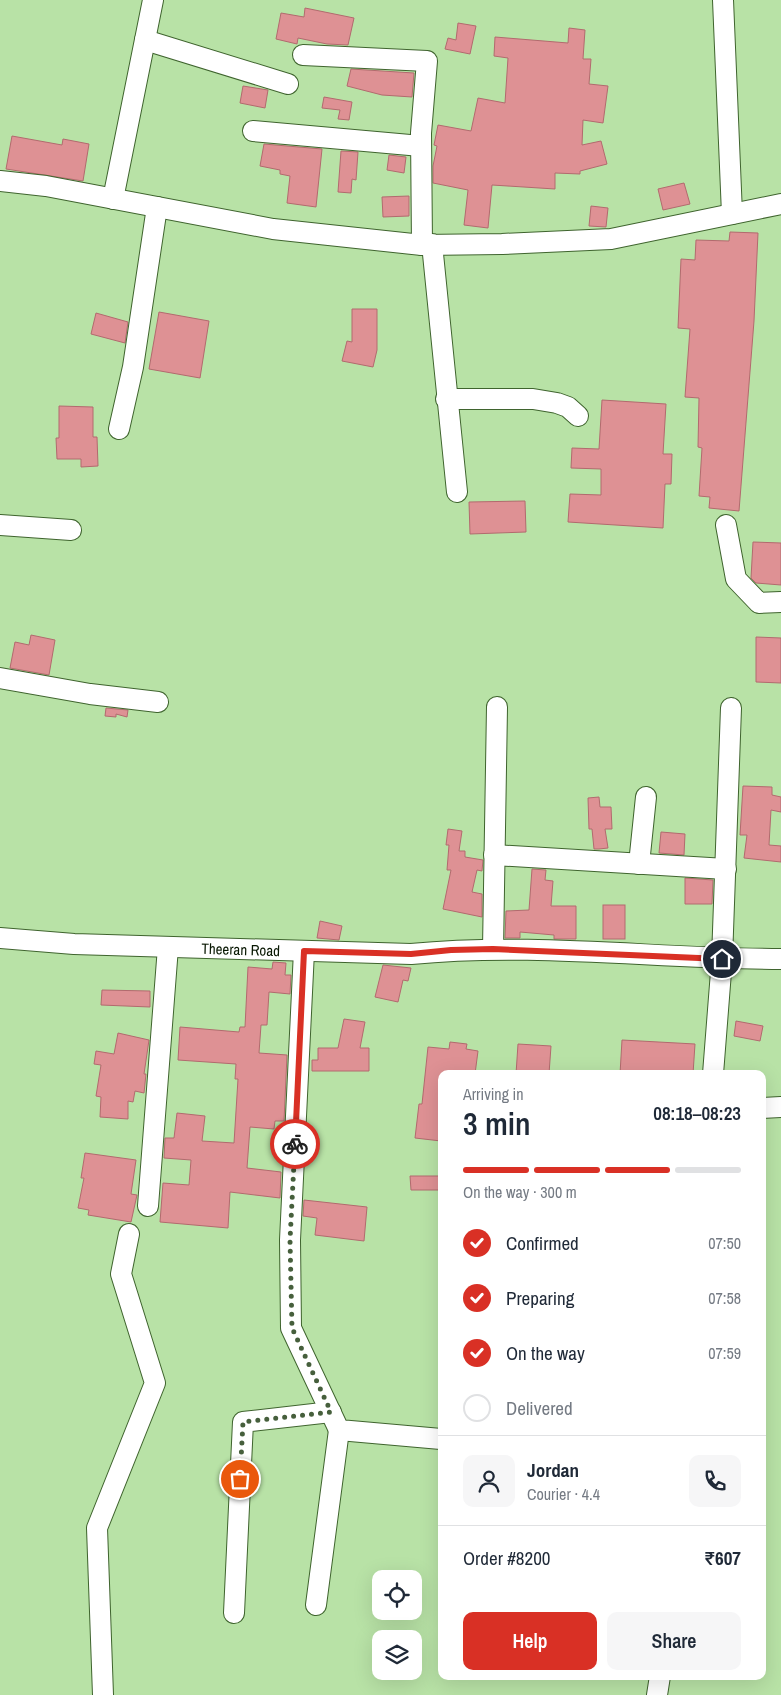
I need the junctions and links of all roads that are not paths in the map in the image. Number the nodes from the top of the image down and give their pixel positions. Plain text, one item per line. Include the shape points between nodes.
1 (153, 0) edge
2 (723, 0) edge
3 (145, 40) junction
4 (303, 55) dead end
5 (288, 84) dead end
6 (253, 131) dead end
7 (421, 146) junction
8 (0, 181) edge
9 (113, 199) junction
10 (781, 204) edge
11 (157, 208) junction
12 (732, 214) junction
13 (427, 244) junction
14 (446, 399) junction
15 (578, 416) dead end
16 (119, 429) dead end
17 (457, 492) dead end
18 (0, 525) edge
19 (726, 525) dead end
20 (70, 530) dead end
21 (781, 602) edge
22 (0, 678) edge
23 (158, 702) dead end
24 (497, 707) dead end
25 (731, 708) dead end
26 (646, 797) dead end
27 (494, 856) junction
28 (639, 864) junction
29 (726, 868) junction
30 (0, 938) edge
31 (168, 947) junction
32 (493, 949) junction
33 (304, 951) junction
34 (722, 959) junction
35 (781, 959) edge
36 (713, 1070) edge
37 (781, 1107) edge
38 (766, 1108) edge
39 (148, 1206) dead end
40 (129, 1234) dead end
41 (335, 1421) junction
42 (438, 1438) edge
43 (316, 1605) dead end
44 (234, 1613) dead end
45 (659, 1680) edge
46 (102, 1695) edge
47 (657, 1695) edge

1 - 3 street
2 - 12 street
3 - 5 street
3 - 9 street
4 - 7 street via 427,61
6 - 7 street
7 - 13 street
8 - 9 street
9 - 11 street
10 - 12 street
11 - 13 street via 273,230
11 - 16 street via 133,367
12 - 13 street via 611,239
13 - 14 street
14 - 15 street via 549,402 568,407
14 - 17 street
18 - 20 street
19 - 21 street via 736,579 759,603
22 - 23 street via 75,692
24 - 27 street
25 - 29 street
26 - 28 street
27 - 28 street
27 - 32 street
28 - 29 street
29 - 34 street
30 - 31 street, Theeran Road
31 - 33 street, Theeran Road
31 - 39 street
32 - 33 street, Theeran Road via 411,954
32 - 34 street, Theeran Road
33 - 41 street via 290,1240 292,1328
34 - 35 street, Theeran Road
34 - 36 street
37 - 38 street
40 - 46 street via 121,1274 155,1383 97,1528
41 - 42 street
41 - 43 street
41 - 44 street via 243,1422
45 - 47 street

